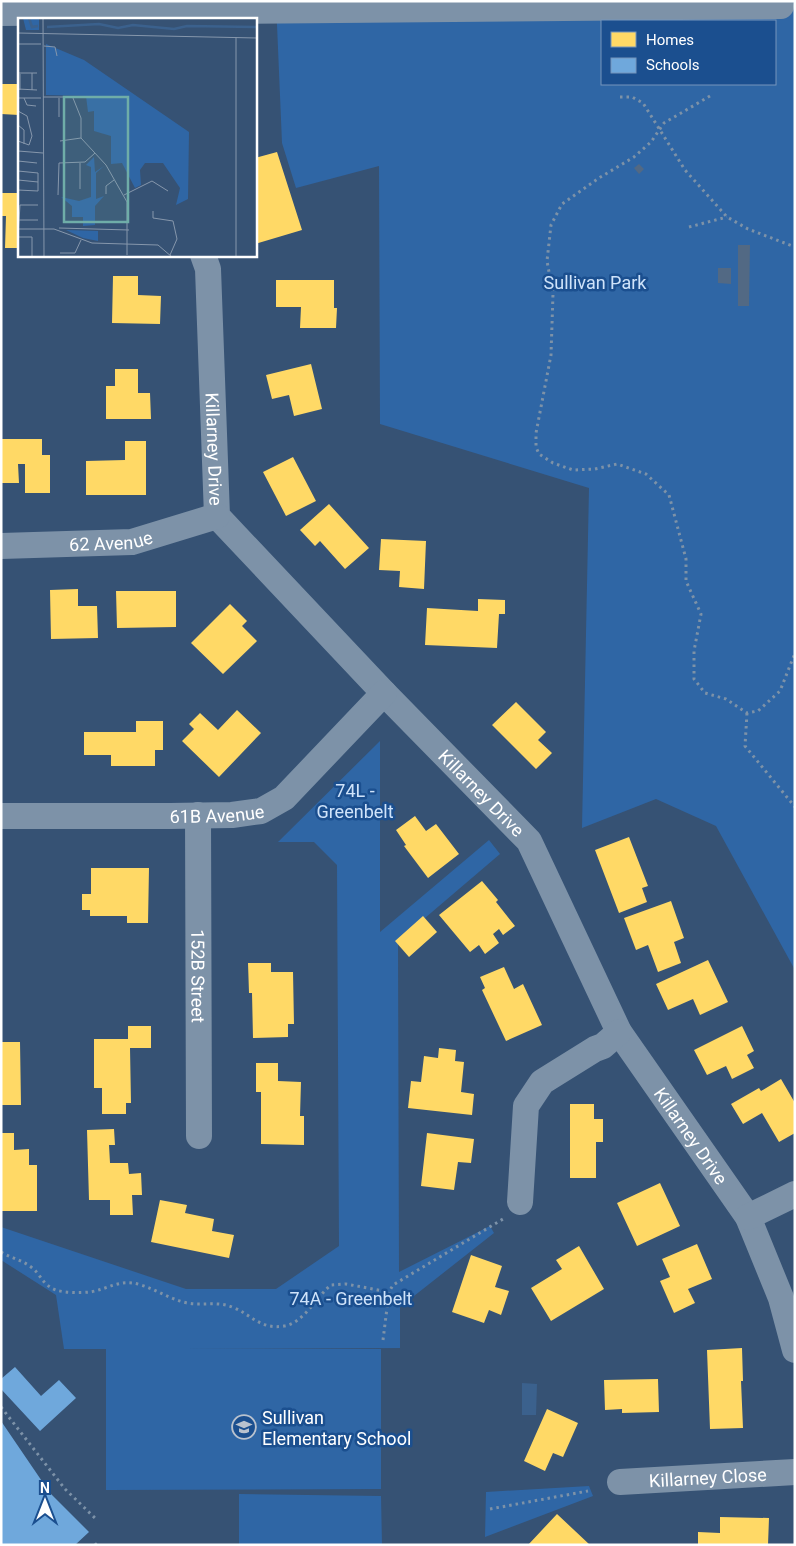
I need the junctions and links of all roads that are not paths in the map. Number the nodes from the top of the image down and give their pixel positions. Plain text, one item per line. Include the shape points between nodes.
1 (781, 6) dead end
2 (1, 13) edge
3 (118, 16) edge
4 (203, 256) edge
5 (217, 516) junction
6 (1, 546) edge
7 (384, 693) junction
8 (198, 815) junction
9 (1, 816) edge
10 (619, 1032) junction
11 (198, 1136) dead end
12 (795, 1194) edge
13 (512, 1210) road end
14 (748, 1218) junction
15 (795, 1350) edge
16 (795, 1472) edge
17 (620, 1482) dead end

1 - 3 street via 205,12
2 - 3 street
4 - 5 street, Killarney Drive via 208,269
5 - 6 street, 62 Avenue via 132,542
5 - 7 street, Killarney Drive
7 - 8 street, 61B Avenue via 284,798 261,811
7 - 10 street, Killarney Drive via 529,841
8 - 9 street, 61B Avenue
8 - 11 street, 152B Street
10 - 13 street via 603,1046 542,1082 526,1106
10 - 14 street, Killarney Drive
12 - 14 street
14 - 15 street, Killarney Drive via 781,1298
16 - 17 street, Killarney Close

